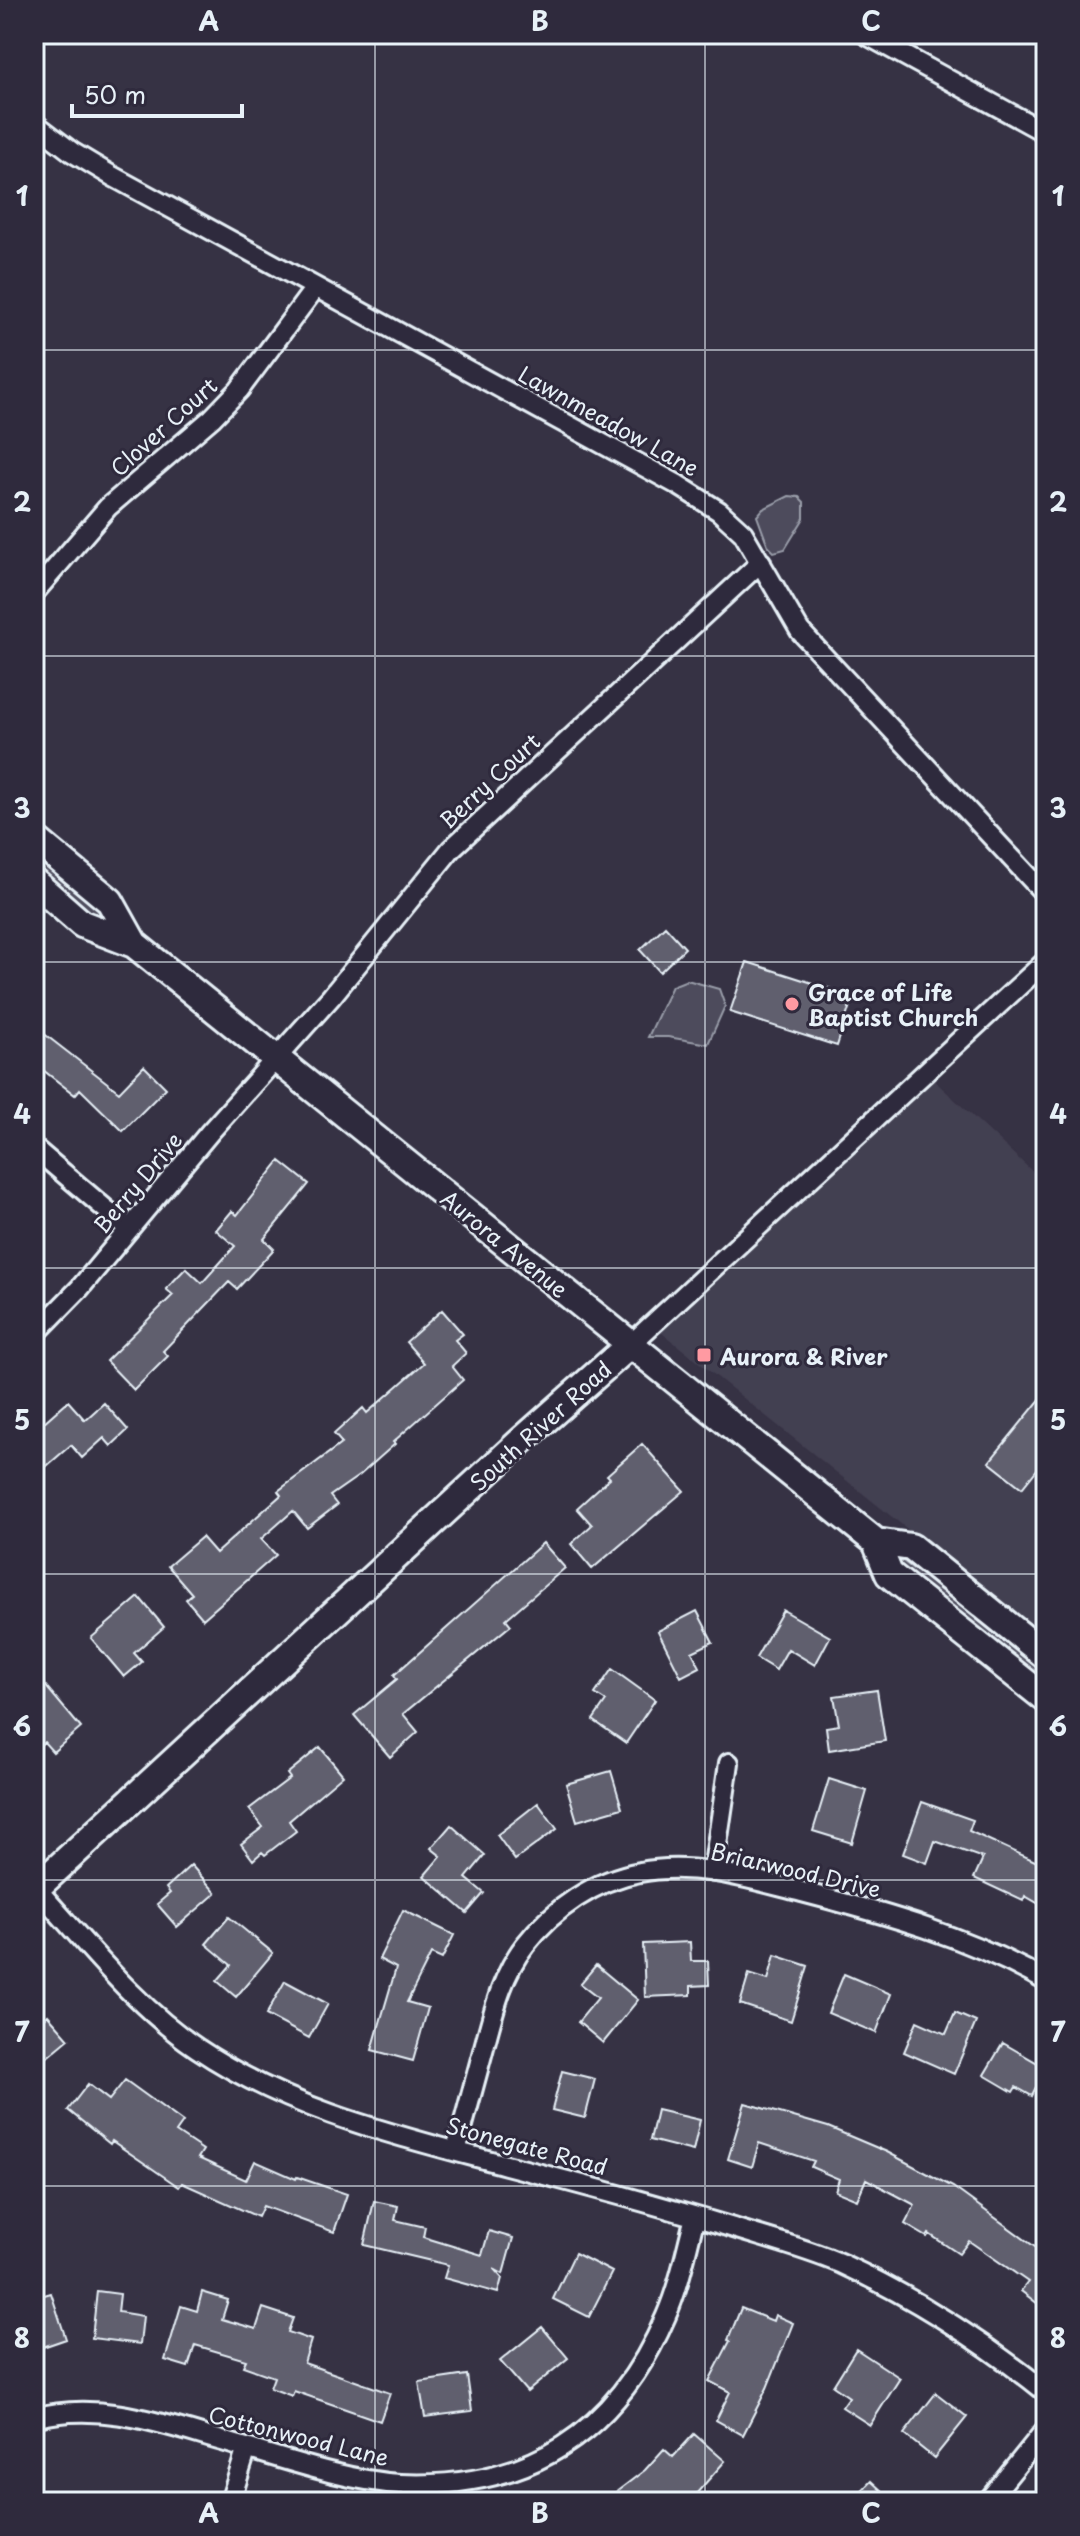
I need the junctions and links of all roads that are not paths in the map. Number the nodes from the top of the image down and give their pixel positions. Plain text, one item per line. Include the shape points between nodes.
1 (865, 34) edge
2 (34, 123) edge
3 (1046, 133) edge
4 (315, 288) junction
5 (761, 562) junction
6 (34, 593) edge
7 (34, 838) edge
8 (34, 882) edge
9 (1046, 895) edge
10 (134, 944) junction
11 (1046, 961) edge
12 (276, 1059) junction
13 (34, 1148) edge
14 (129, 1229) junction
15 (34, 1335) edge
16 (631, 1344) junction
17 (876, 1542) junction
18 (1046, 1656) edge
19 (1046, 1699) edge
20 (729, 1763) dead end
21 (713, 1872) junction
22 (35, 1888) edge
23 (1046, 1981) edge
24 (456, 2151) junction
25 (695, 2217) junction
26 (1046, 2392) edge
27 (34, 2418) edge
28 (1046, 2429) edge
29 (247, 2448) junction
30 (230, 2502) edge
31 (987, 2502) edge

1 - 3 street
2 - 4 street, Lawnmeadow Lane via 112,176
4 - 5 street, Lawnmeadow Lane via 689,491 743,533
4 - 6 street, Clover Court via 239,390 108,507
5 - 9 street, Lawnmeadow Lane via 800,631
5 - 12 street, Berry Court via 451,849
7 - 10 main road, Aurora Avenue via 110,901
8 - 10 main road, Aurora Avenue via 82,924
10 - 12 main road, Aurora Avenue
11 - 16 street, South River Road
12 - 14 street, Berry Drive
12 - 16 main road, Aurora Avenue
13 - 14 street
14 - 15 street, Berry Drive
16 - 17 main road, Aurora Avenue
16 - 22 main road, South River Road
17 - 18 main road, Aurora Avenue via 911,1547
17 - 19 main road, Aurora Avenue via 889,1574
20 - 21 street
21 - 23 street, Briarwood Drive via 896,1916 963,1940
21 - 24 street, Briarwood Drive via 641,1871 607,1881 546,1921 506,1976
22 - 24 street, Stonegate Road via 139,1999 198,2049 317,2110
24 - 25 street, Stonegate Road
25 - 26 street, Stonegate Road via 806,2250 894,2290 955,2324
25 - 29 street, Cottonwood Lane via 667,2314 647,2357 603,2416 544,2458 470,2481 398,2484
27 - 29 street, Cottonwood Lane via 56,2412 111,2412
28 - 31 street
29 - 30 street

